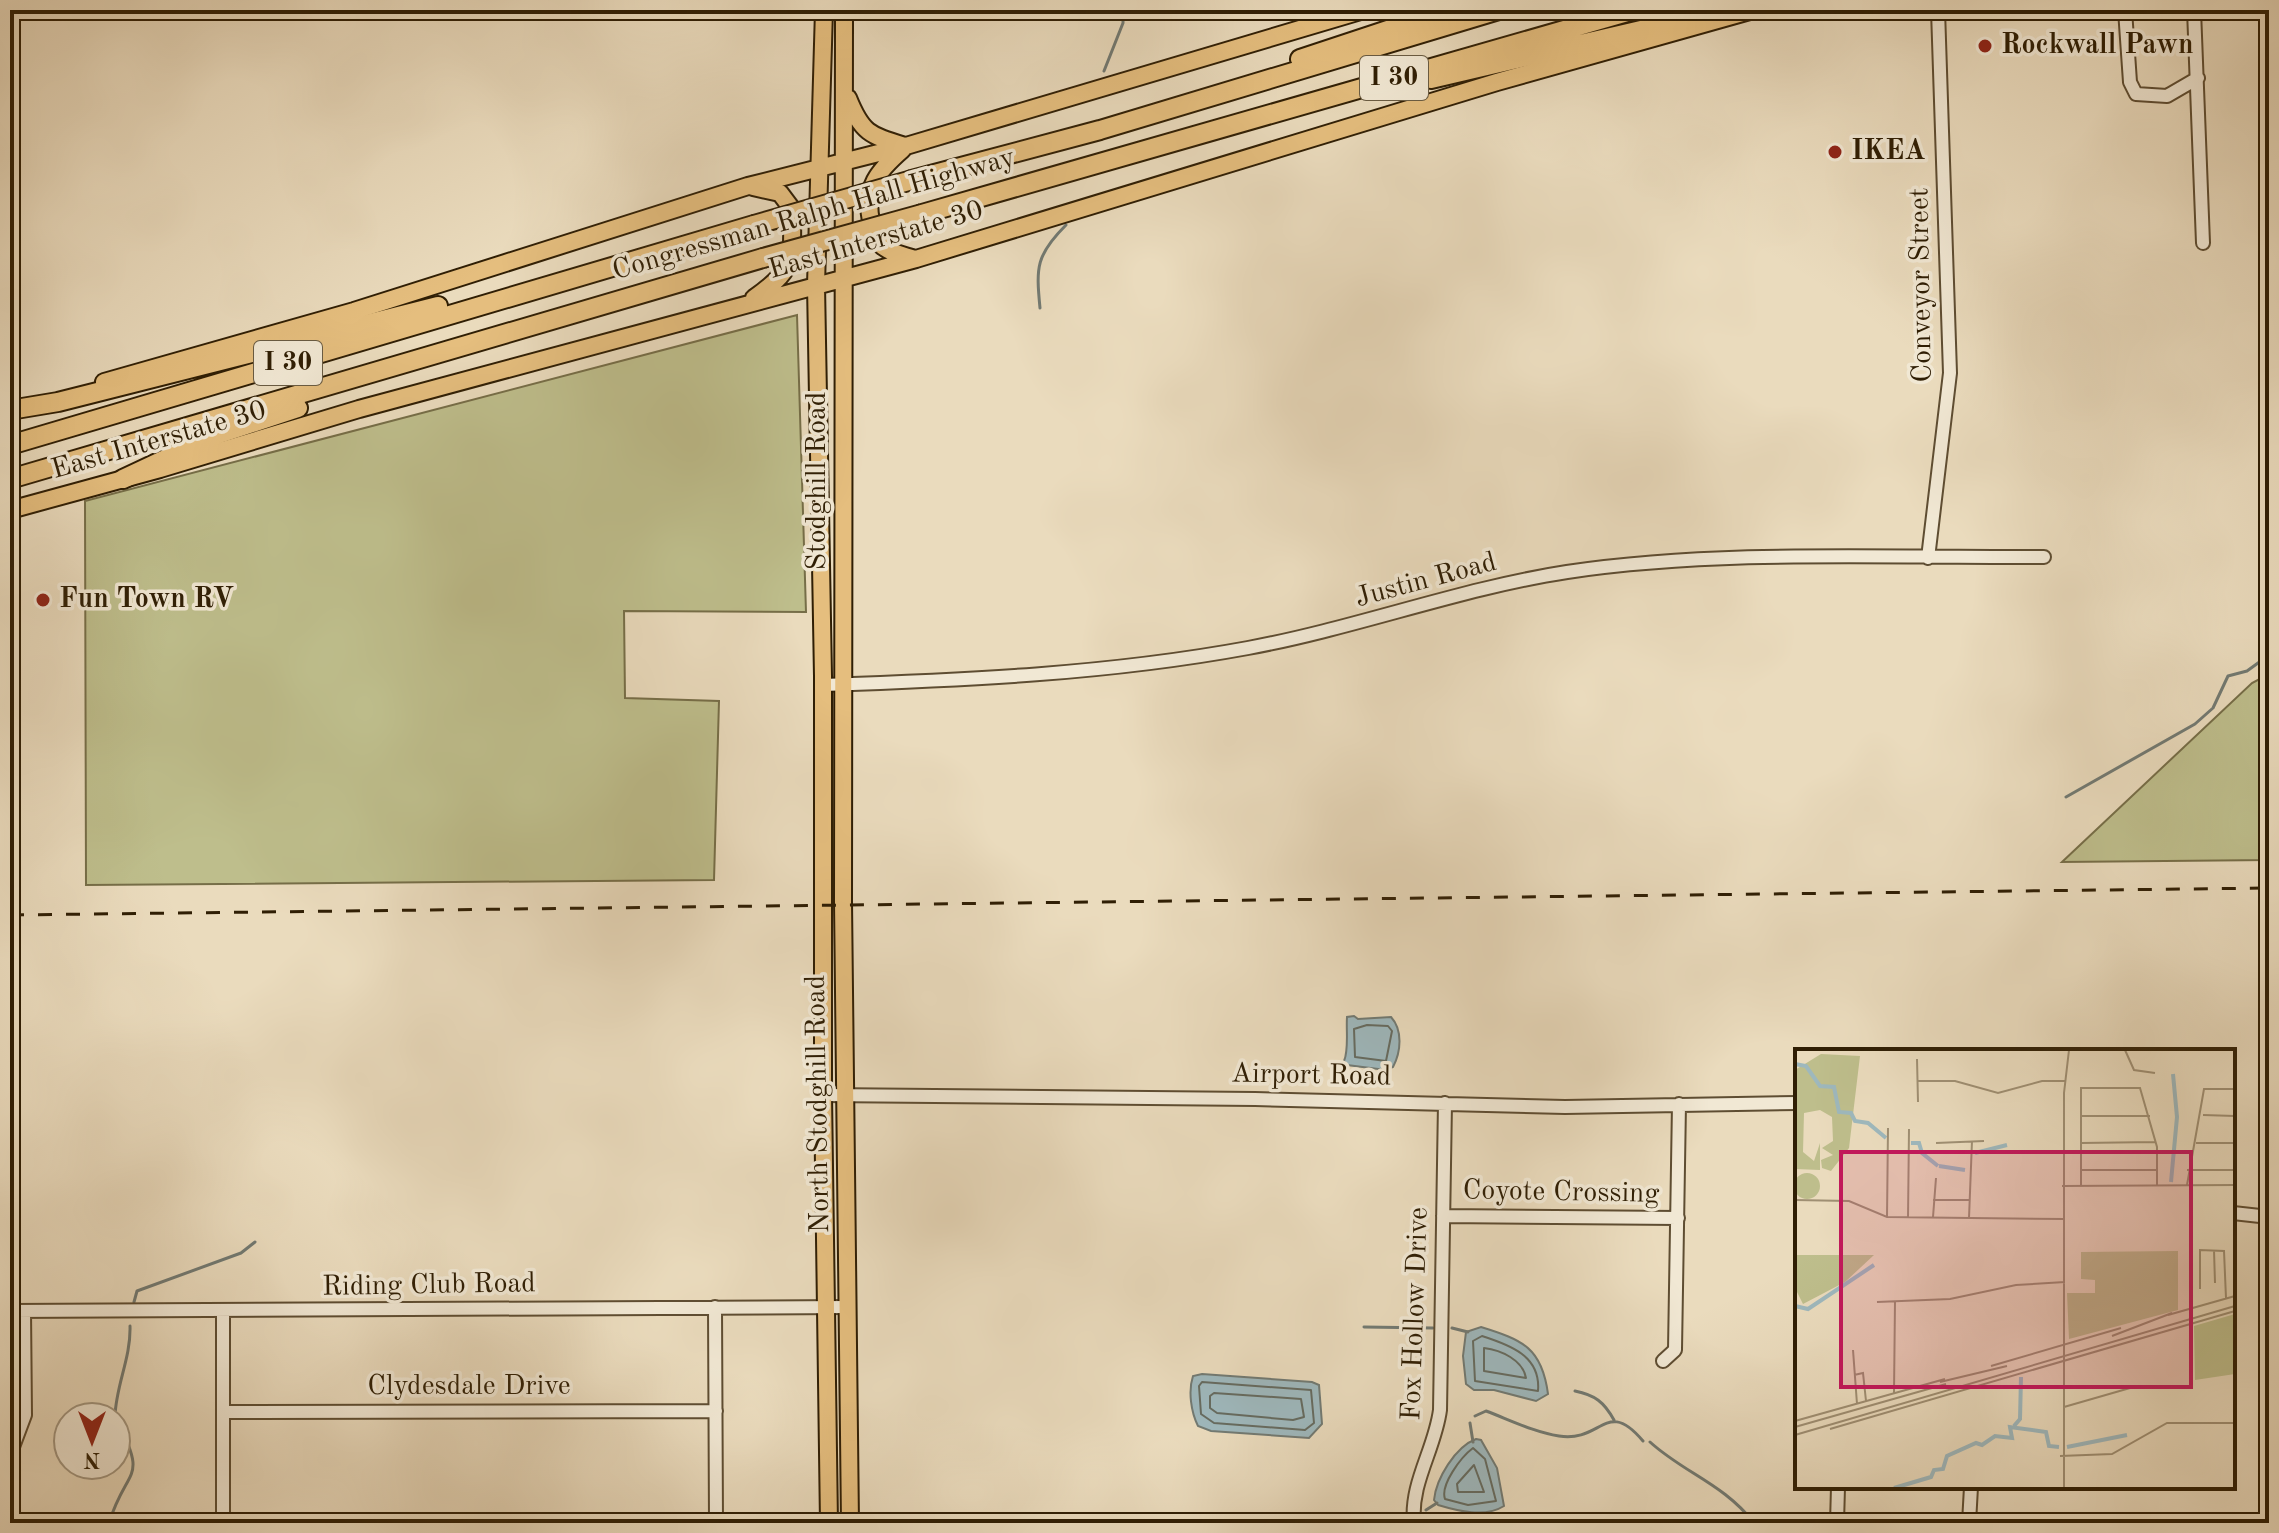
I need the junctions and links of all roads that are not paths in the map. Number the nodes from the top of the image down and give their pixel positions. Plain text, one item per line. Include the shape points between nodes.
1 (824, 10) edge
2 (844, 10) edge
3 (1364, 10) edge
4 (1448, 10) edge
5 (1499, 10) edge
6 (1634, 10) edge
7 (1727, 10) edge
8 (1753, 10) edge
9 (1938, 10) edge
10 (2125, 10) edge
11 (2194, 10) edge
12 (2198, 78) junction
13 (845, 90) junction
14 (1202, 100) junction
15 (906, 146) junction
16 (1153, 148) junction
17 (845, 161) junction
18 (821, 168) junction
19 (748, 186) junction
20 (2203, 243) dead end
21 (916, 259) junction
22 (844, 277) junction
23 (567, 280) junction
24 (816, 285) junction
25 (743, 305) junction
26 (529, 324) junction
27 (10, 409) edge
28 (10, 445) edge
29 (10, 479) edge
30 (123, 479) junction
31 (10, 510) edge
32 (2044, 557) dead end
33 (1928, 558) junction
34 (843, 684) junction
35 (823, 685) junction
36 (823, 1095) junction
37 (845, 1095) junction
38 (1445, 1103) junction
39 (1795, 1103) edge
40 (1679, 1104) junction
41 (2235, 1213) edge
42 (1443, 1216) junction
43 (2269, 1217) edge
44 (1678, 1218) junction
45 (715, 1307) junction
46 (827, 1307) junction
47 (849, 1307) junction
48 (10, 1311) edge
49 (24, 1311) junction
50 (223, 1311) junction
51 (1663, 1361) dead end
52 (716, 1411) junction
53 (223, 1412) junction
54 (10, 1414) edge
55 (25, 1415) junction
56 (10, 1455) edge
57 (1838, 1489) edge
58 (1971, 1489) edge
59 (223, 1523) edge
60 (716, 1523) edge
61 (829, 1523) edge
62 (850, 1523) edge
63 (1414, 1523) edge
64 (1837, 1523) edge
65 (1969, 1523) edge

1 - 18 main road, Stodghill Road
2 - 13 main road, Stodghill Road
3 - 15 main road
4 - 14 highway via 1238,81
5 - 14 highway, Congressman Ralph Hall Highway / I 30
6 - 16 highway, Congressman Ralph Hall Highway / I 30
7 - 16 highway via 1208,139
8 - 21 main road, East Interstate 30 via 1505,79
9 - 33 street, Conveyor Street via 1950,373
10 - 12 street via 2130,82 2136,94 2167,96
11 - 12 street
12 - 20 street
13 - 15 main road via 859,126
13 - 17 main road, Stodghill Road
14 - 23 highway, Congressman Ralph Hall Highway / I 30, bridge
15 - 17 main road
15 - 21 main road via 876,175 868,209 873,236 880,244
16 - 26 highway, Congressman Ralph Hall Highway / I 30, bridge
17 - 18 main road
17 - 22 main road, Stodghill Road
18 - 19 main road
18 - 24 main road, Stodghill Road
19 - 25 main road via 788,200 792,230 785,274
19 - 27 main road via 354,311
21 - 22 main road, East Interstate 30
22 - 24 main road, East Interstate 30
22 - 34 main road, Stodghill Road
23 - 27 highway via 453,303 58,402
23 - 28 highway, Congressman Ralph Hall Highway / I 30
24 - 25 main road, East Interstate 30
24 - 35 main road, Stodghill Road
25 - 30 main road, East Interstate 30
26 - 29 highway, Congressman Ralph Hall Highway / I 30
26 - 30 highway via 500,341 219,434
30 - 31 main road, East Interstate 30
32 - 33 street, Justin Road
33 - 34 street, Justin Road via 1721,560 1571,572 1233,650 980,681
34 - 35 street, Justin Road
34 - 37 main road, North Stodghill Road
35 - 36 main road, North Stodghill Road
36 - 37 street, Airport Road
36 - 46 main road, North Stodghill Road
37 - 38 street, Airport Road
37 - 47 main road, North Stodghill Road
38 - 40 street, Airport Road
38 - 42 street, Fox Hollow Drive
39 - 40 street, Airport Road
40 - 44 street
41 - 43 street
42 - 44 street, Coyote Crossing
42 - 63 street, Fox Hollow Drive via 1440,1410 1437,1433 1418,1480
44 - 51 street via 1675,1350
45 - 46 street, Riding Club Road
45 - 50 street, Riding Club Road
45 - 52 street
46 - 47 street, Riding Club Road
46 - 61 main road, North Stodghill Road
47 - 62 main road, North Stodghill Road
48 - 49 street, Riding Club Road
49 - 50 street, Riding Club Road
49 - 55 street
50 - 53 street
52 - 53 street, Clydesdale Drive
52 - 60 street
53 - 59 street
54 - 55 street
55 - 56 street
57 - 64 street
58 - 65 street

